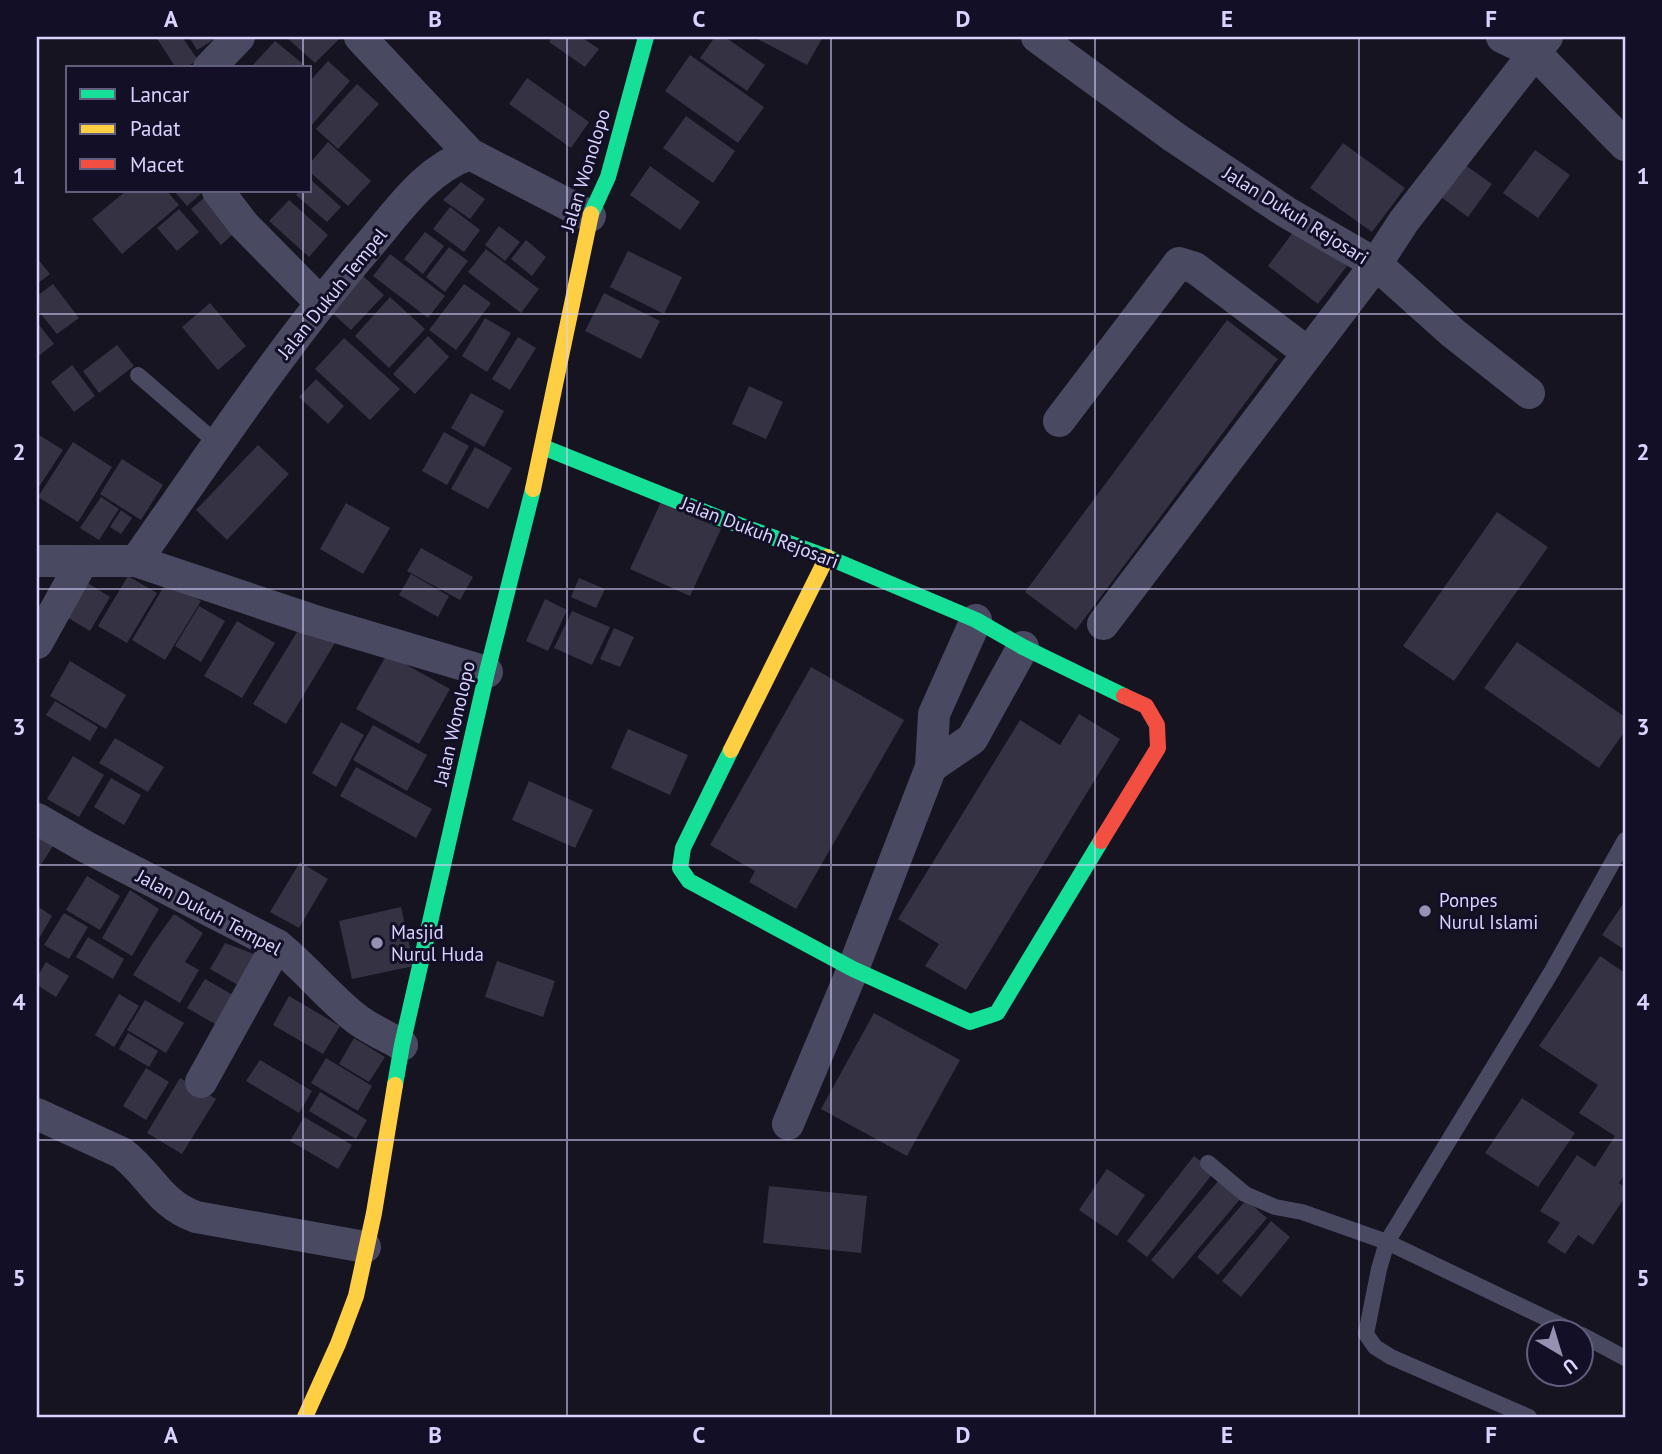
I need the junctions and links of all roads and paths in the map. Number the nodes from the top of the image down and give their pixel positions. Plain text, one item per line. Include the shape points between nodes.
1 (239, 37) edge
2 (360, 37) edge
3 (646, 37) edge
4 (1037, 37) edge
5 (1502, 37) edge
6 (1541, 45) edge
7 (211, 66) edge
8 (1625, 145) edge
9 (470, 154) junction
10 (219, 192) edge
11 (590, 216) junction
12 (1376, 264) junction
13 (320, 302) junction
14 (1307, 352) junction
15 (138, 375) dead end
16 (1529, 393) dead end
17 (1059, 421) dead end
18 (218, 444) junction
19 (543, 447) junction
20 (827, 556) junction
21 (136, 561) junction
22 (37, 562) edge
23 (82, 562) junction
24 (976, 620) junction
25 (1103, 624) dead end
26 (37, 643) edge
27 (1023, 647) junction
28 (487, 672) junction
29 (931, 767) junction
30 (37, 819) edge
31 (1625, 840) edge
32 (277, 945) junction
33 (853, 969) junction
34 (402, 1045) junction
35 (201, 1082) dead end
36 (37, 1114) edge
37 (788, 1124) dead end
38 (1208, 1163) dead end
39 (1387, 1242) junction
40 (365, 1247) junction
41 (1546, 1318) edge
42 (1596, 1343) edge
43 (1625, 1358) edge
44 (305, 1417) edge
45 (1529, 1417) edge

1 - 7 street
2 - 9 street
3 - 11 street, Jalan Wonolopo via 608,177
4 - 12 street, Jalan Dukuh Rejosari via 1286,212
5 - 6 street
6 - 8 street
6 - 12 street, Jalan Dukuh Rejosari via 1404,221
9 - 11 street
9 - 13 street, Jalan Dukuh Tempel via 451,161 424,181
10 - 13 street via 244,225
11 - 19 street, Jalan Wonolopo
12 - 14 street
12 - 16 street
13 - 18 street, Jalan Dukuh Tempel
14 - 17 street via 1195,268 1178,263
14 - 25 street
15 - 18 lane
18 - 21 street, Jalan Dukuh Tempel
19 - 20 street, Jalan Dukuh Rejosari
19 - 28 street, Jalan Wonolopo
20 - 24 street, Jalan Dukuh Rejosari
20 - 33 street, Jalan Dukuh Rejosari via 683,848 680,868 689,881
21 - 23 street
21 - 28 street
22 - 23 street
23 - 26 street
24 - 27 street, Jalan Dukuh Rejosari
24 - 29 street via 934,714
27 - 29 street via 972,739
27 - 33 street, Jalan Dukuh Rejosari via 1146,706 1157,725 1158,748 997,1013 970,1022
28 - 34 street, Jalan Wonolopo
29 - 33 street
30 - 32 street, Jalan Dukuh Tempel
31 - 39 lane via 1552,971
32 - 34 street, Jalan Dukuh Tempel via 360,1022
32 - 35 street
33 - 37 street
34 - 40 street, Jalan Wonolopo
36 - 40 street via 122,1153 180,1212
38 - 39 lane via 1245,1194
39 - 41 lane
39 - 45 lane via 1366,1334 1375,1347
40 - 44 street, Jalan Wonolopo via 356,1296
42 - 43 lane

